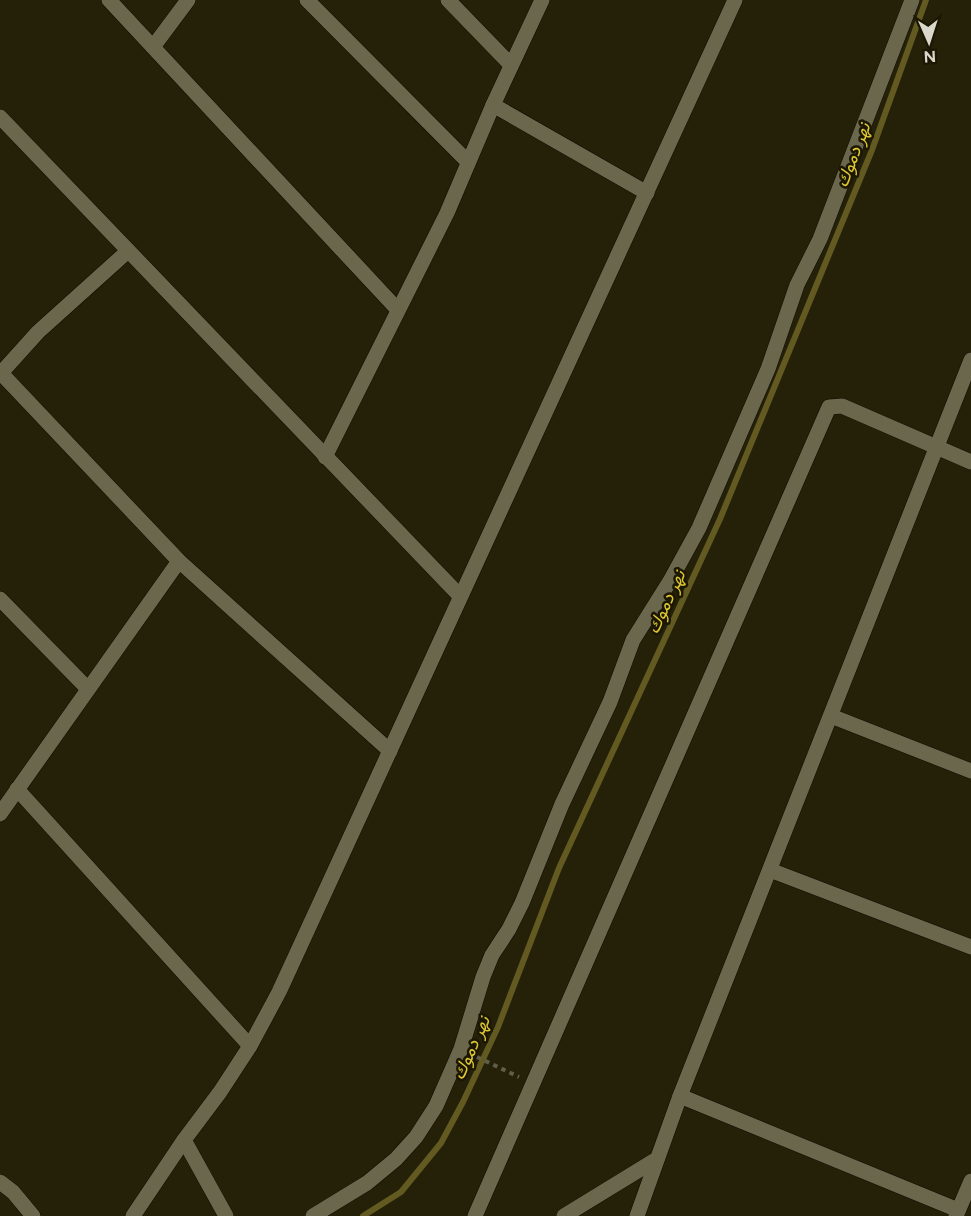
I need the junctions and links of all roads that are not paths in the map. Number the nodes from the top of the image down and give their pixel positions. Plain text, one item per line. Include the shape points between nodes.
1 (109, 0) edge
2 (188, 0) edge
3 (307, 0) edge
4 (448, 0) edge
5 (542, 0) edge
6 (735, 0) edge
7 (912, 0) edge
8 (153, 47) junction
9 (510, 65) junction
10 (493, 105) junction
11 (0, 117) edge
12 (467, 161) junction
13 (647, 193) junction
14 (128, 251) junction
15 (398, 310) junction
16 (971, 360) edge
17 (1, 373) edge
18 (937, 448) junction
19 (325, 457) junction
20 (971, 462) edge
21 (179, 561) junction
22 (460, 596) junction
23 (0, 599) edge
24 (87, 688) junction
25 (831, 716) junction
26 (390, 751) junction
27 (971, 771) edge
28 (17, 789) junction
29 (0, 814) edge
30 (770, 870) junction
31 (971, 947) edge
32 (250, 1046) junction
33 (680, 1096) junction
34 (184, 1140) junction
35 (657, 1159) junction
36 (971, 1181) edge
37 (0, 1182) edge
38 (957, 1213) edge
39 (33, 1216) edge
40 (134, 1216) edge
41 (226, 1216) edge
42 (313, 1216) edge
43 (475, 1216) edge
44 (564, 1216) edge
45 (637, 1216) edge

1 - 8 street
2 - 8 street
3 - 12 street
4 - 9 street
5 - 9 street
6 - 13 street
7 - 42 street via 820,239 797,285 768,369 699,528 633,640 522,903 492,955 461,1049 436,1106 396,1159 367,1183
8 - 15 street
9 - 10 street
10 - 12 street
10 - 13 street
11 - 14 street
12 - 15 street via 447,213
13 - 22 street
14 - 17 street via 38,332
14 - 19 street
15 - 19 street
16 - 18 street
17 - 21 street
18 - 20 street
18 - 25 street
18 - 43 street via 842,406 829,407
19 - 22 street
21 - 24 street
21 - 26 street
22 - 26 street
23 - 24 street
24 - 28 street
25 - 27 street
25 - 30 street
26 - 32 street via 279,992
28 - 29 street
28 - 32 street
30 - 31 street
30 - 33 street
32 - 34 street
33 - 35 street
33 - 38 street
34 - 40 street
34 - 41 street
35 - 44 street
35 - 45 street
36 - 38 street
37 - 39 street

